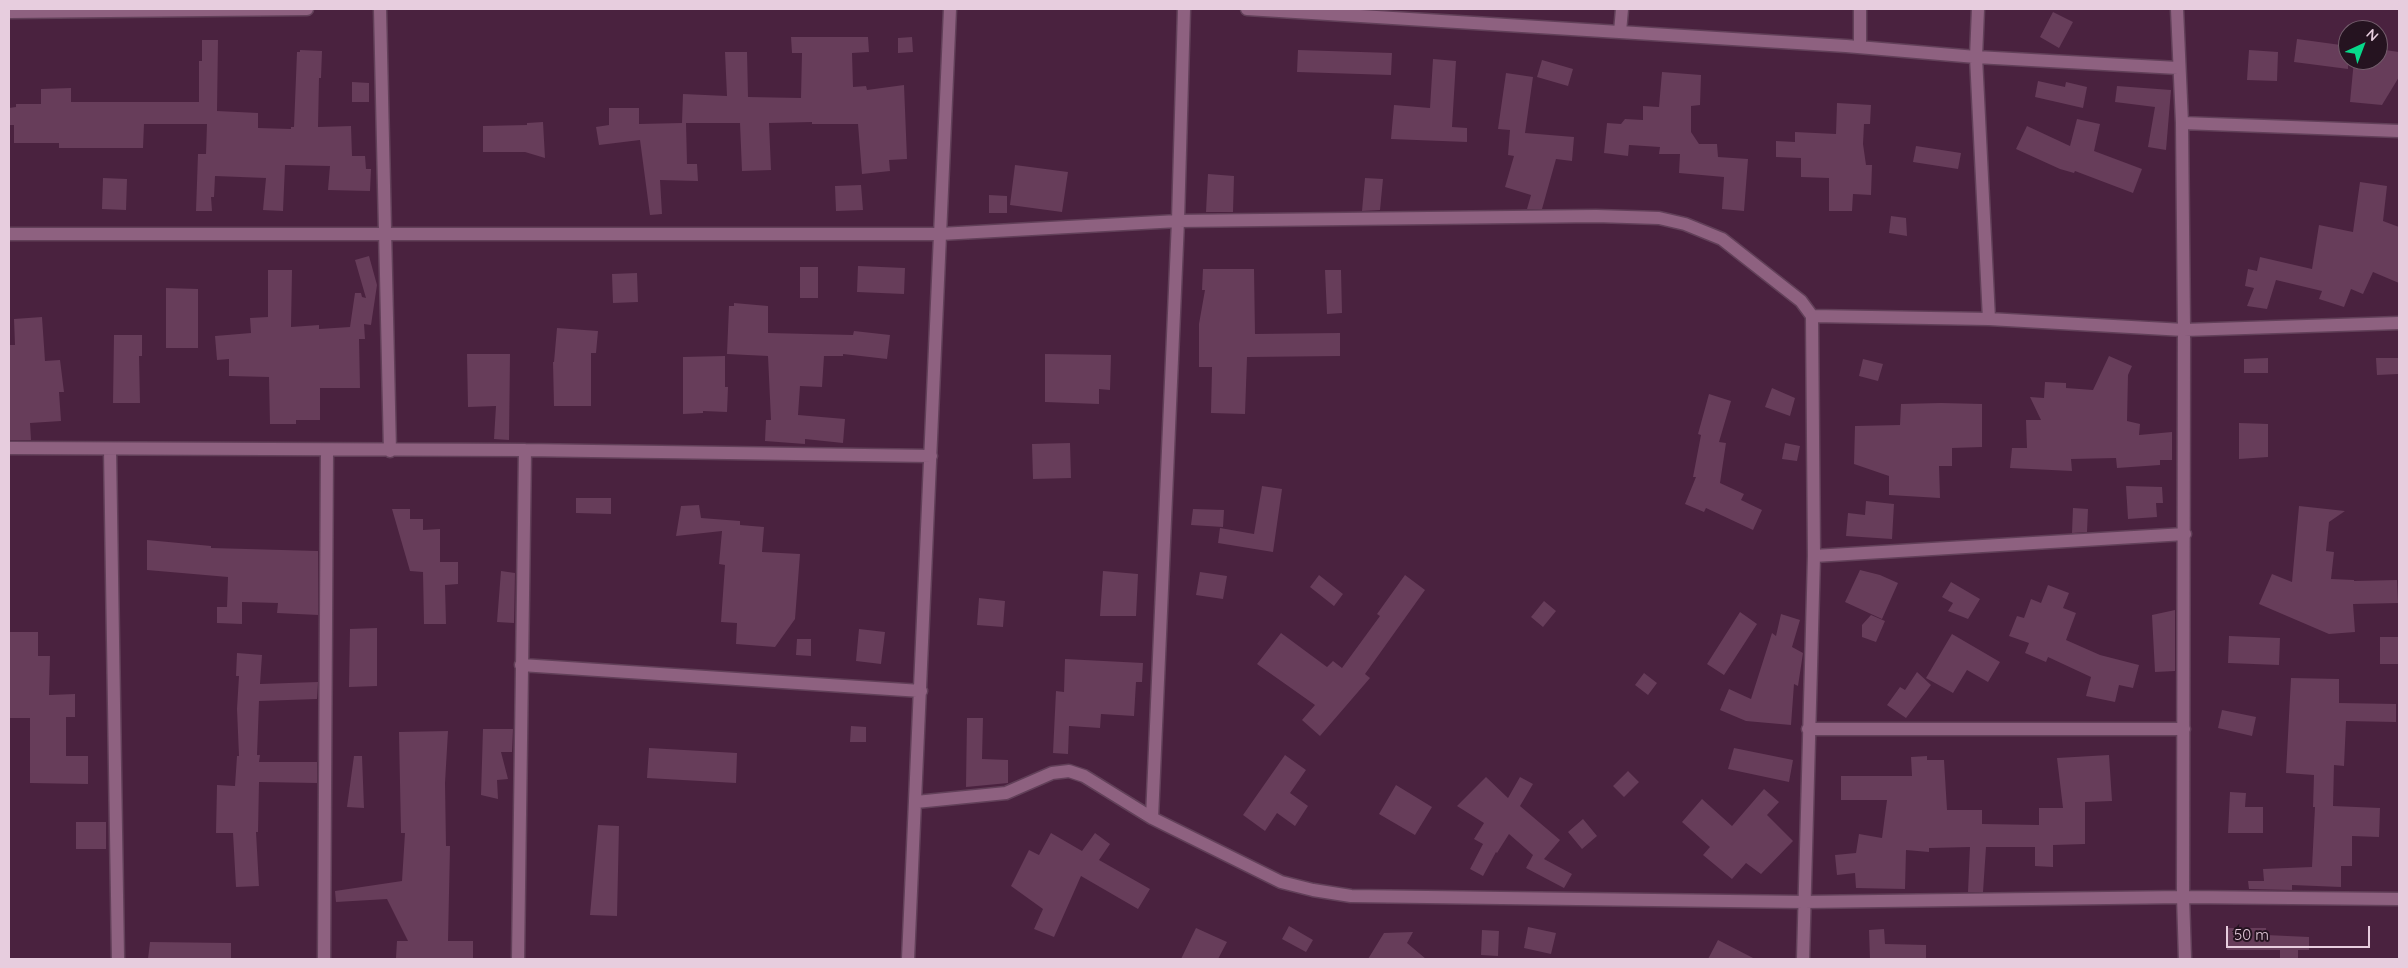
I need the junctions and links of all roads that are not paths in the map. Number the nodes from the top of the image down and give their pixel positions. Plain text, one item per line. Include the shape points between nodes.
1 (307, 9) edge
2 (380, 9) edge
3 (950, 9) edge
4 (1184, 9) edge
5 (1247, 9) edge
6 (1622, 9) edge
7 (1860, 9) edge
8 (1978, 9) edge
9 (2178, 9) edge
10 (130, 10) edge
11 (9, 12) edge
12 (1401, 14) edge
13 (1620, 32) junction
14 (1860, 48) junction
15 (1976, 57) junction
16 (2178, 68) junction
17 (2182, 123) junction
18 (2399, 131) edge
19 (1178, 221) junction
20 (9, 234) edge
21 (384, 234) junction
22 (940, 234) junction
23 (1812, 316) junction
24 (1989, 319) junction
25 (2399, 323) edge
26 (2184, 330) junction
27 (9, 448) edge
28 (110, 449) junction
29 (327, 450) junction
30 (525, 450) junction
31 (390, 451) junction
32 (931, 456) junction
33 (2185, 534) junction
34 (1814, 556) junction
35 (522, 665) junction
36 (921, 691) junction
37 (1808, 728) junction
38 (2184, 729) junction
39 (916, 802) junction
40 (1152, 818) junction
41 (2183, 897) junction
42 (2399, 899) edge
43 (1804, 902) junction
44 (118, 959) edge
45 (324, 959) edge
46 (518, 959) edge
47 (908, 959) edge
48 (1803, 959) edge
49 (2185, 959) edge

1 - 10 street
2 - 21 street
3 - 22 street
4 - 19 street
5 - 12 street
6 - 13 street
7 - 14 street
8 - 15 street
9 - 16 street
10 - 11 street
12 - 13 street
13 - 14 street
14 - 15 street
15 - 16 street
15 - 24 street
16 - 17 street
17 - 18 street
17 - 26 street
19 - 22 street
19 - 23 street via 1659,218 1722,238 1802,301
19 - 40 street
20 - 21 street
21 - 22 street
21 - 31 street
22 - 32 street
23 - 24 street
23 - 34 street
24 - 26 street
25 - 26 street
26 - 33 street
27 - 28 street
28 - 29 street
28 - 44 street
29 - 31 street
29 - 45 street
30 - 31 street
30 - 32 street
30 - 35 street
32 - 36 street
33 - 34 street
33 - 38 street
34 - 37 street
35 - 36 street
35 - 46 street
36 - 39 street
37 - 38 street
37 - 43 street
38 - 41 street
39 - 40 street via 1006,793 1052,773 1069,771 1084,776
39 - 47 street
40 - 43 street via 1281,882 1351,896
41 - 42 street
41 - 43 street
41 - 49 street
43 - 48 street

